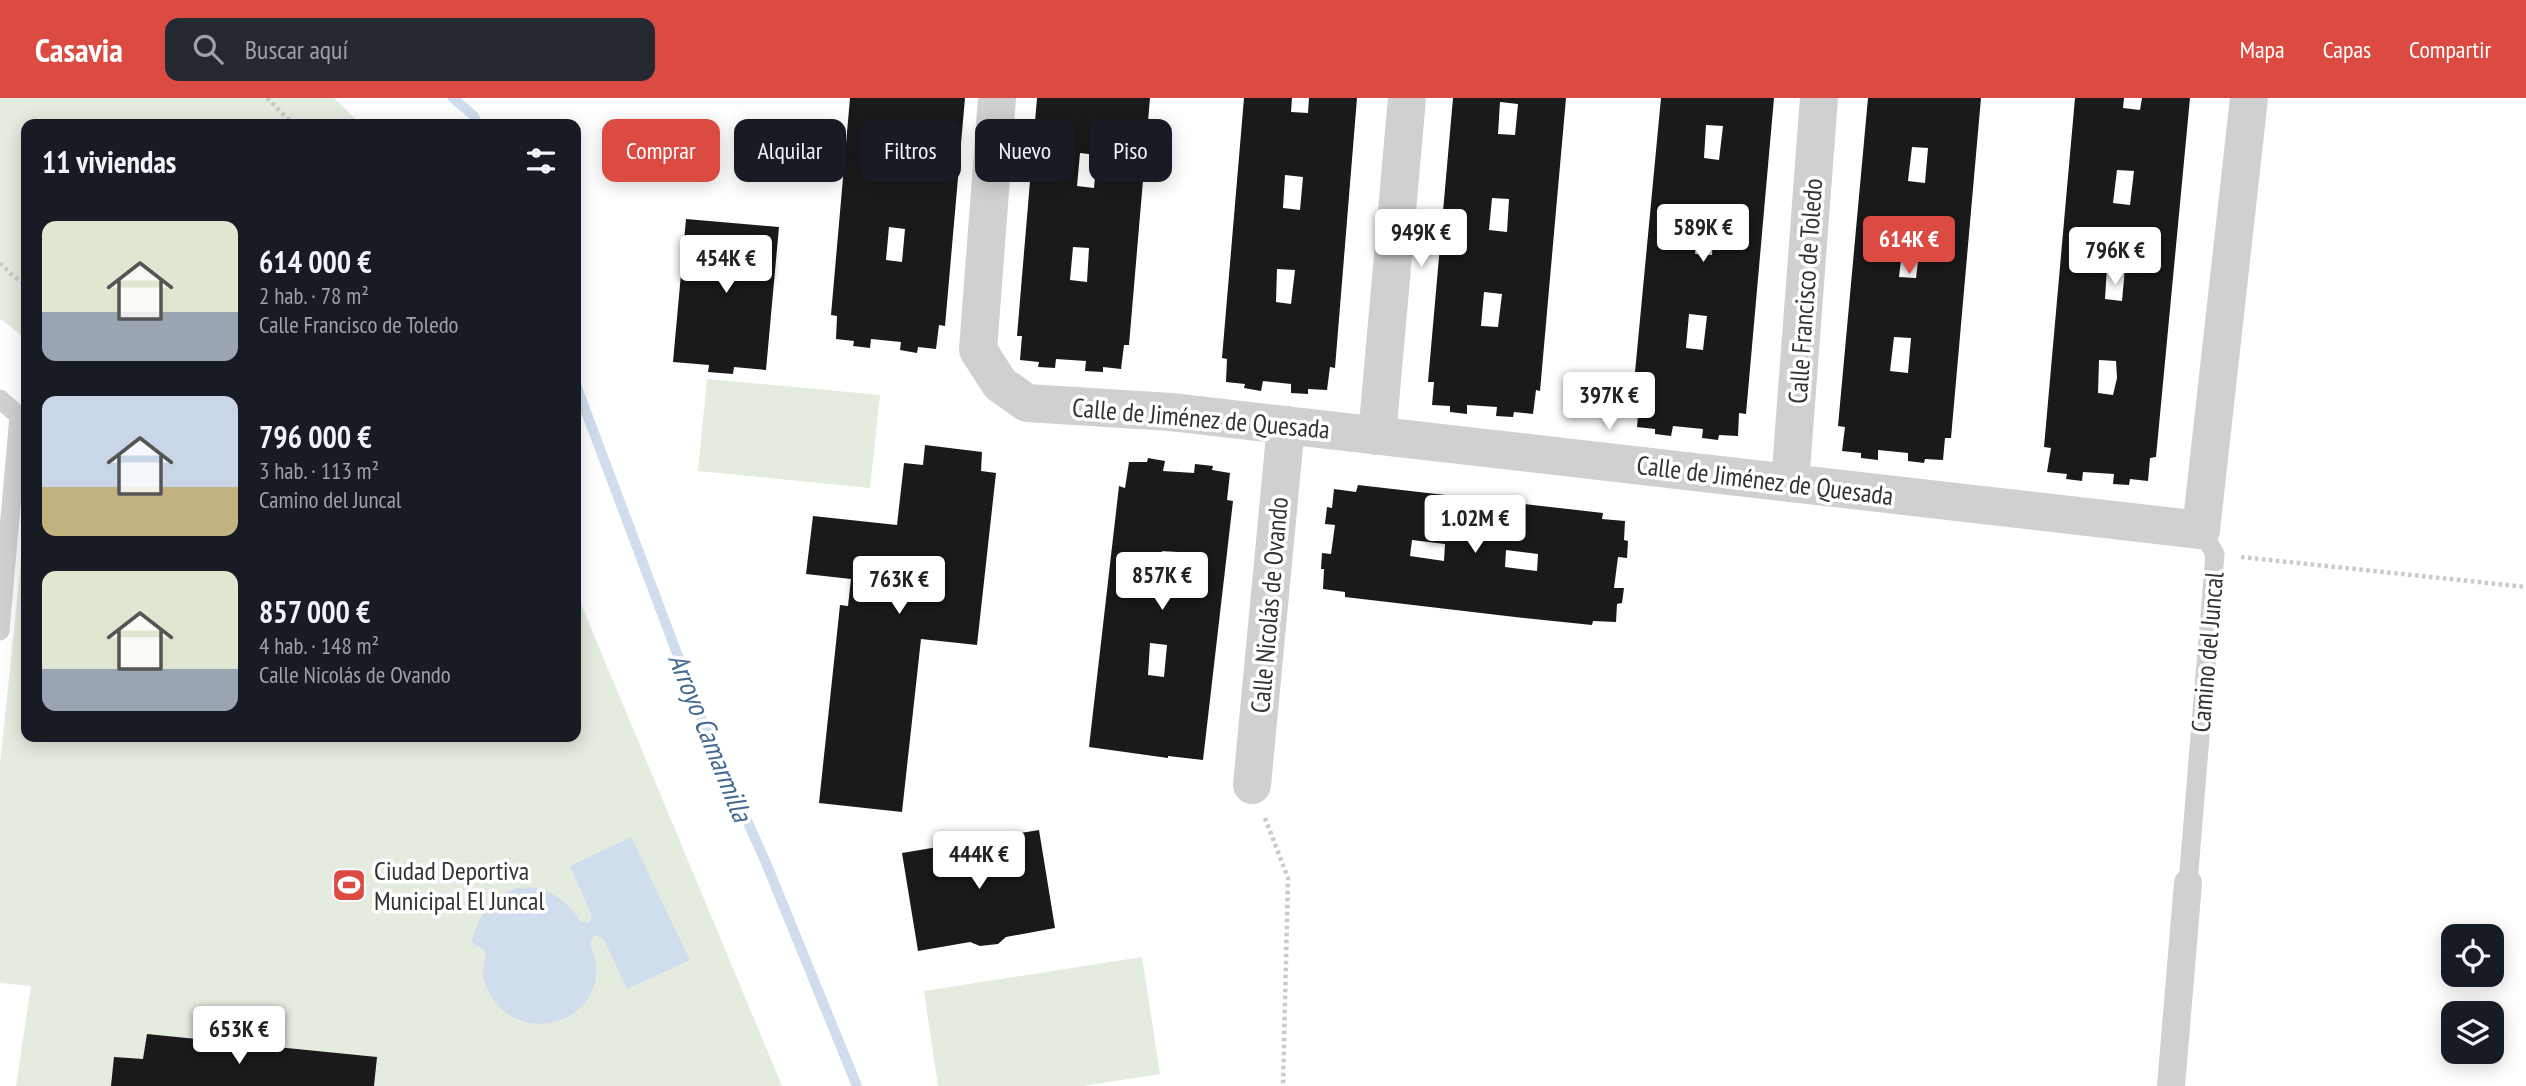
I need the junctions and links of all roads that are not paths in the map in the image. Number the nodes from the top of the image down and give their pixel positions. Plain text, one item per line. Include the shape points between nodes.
1 (997, 98) edge
2 (1407, 98) edge
3 (1819, 98) edge
4 (2249, 98) edge
5 (0, 399) edge
6 (1286, 425) junction
7 (1377, 436) junction
8 (1790, 483) junction
9 (2208, 542) junction
10 (0, 631) edge
11 (1252, 785) road end
12 (2188, 883) joint
13 (2171, 1086) edge

1 - 6 street, Calle de Jiménez de Quesada via 978,350 1000,384 1027,403
2 - 7 street
3 - 8 street, Calle Francisco de Toledo
4 - 9 street, Camino del Juncal
5 - 10 lane via 19,416
6 - 7 street, Calle de Jiménez de Quesada
6 - 11 street, Calle Nicolás de Ovando
7 - 8 street, Calle de Jiménez de Quesada
8 - 9 street, Calle de Jiménez de Quesada
9 - 12 lane, Camino del Juncal
12 - 13 street, Camino del Juncal

